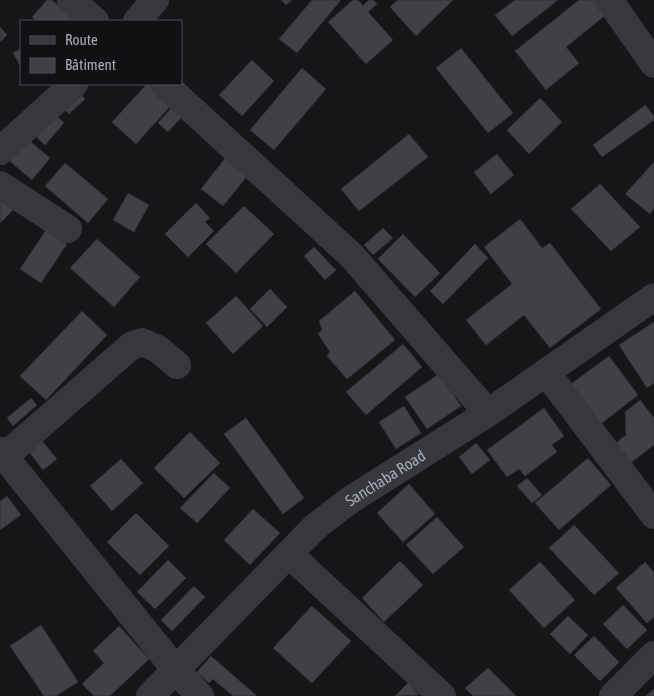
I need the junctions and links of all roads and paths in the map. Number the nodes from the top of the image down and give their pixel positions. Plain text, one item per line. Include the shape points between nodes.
1 (71, 0) edge
2 (155, 0) edge
3 (610, 0) edge
4 (94, 20) edge
5 (138, 20) edge
6 (654, 64) edge
7 (73, 85) edge
8 (165, 85) edge
9 (0, 151) edge
10 (0, 185) edge
11 (68, 229) dead end
12 (654, 297) edge
13 (177, 365) dead end
14 (546, 372) junction
15 (488, 414) junction
16 (2, 454) edge
17 (654, 515) edge
18 (290, 555) junction
19 (654, 655) edge
20 (176, 670) junction
21 (150, 696) edge
22 (200, 696) edge
23 (442, 696) edge
24 (613, 696) edge

1 - 4 street
2 - 5 street
3 - 6 street
7 - 9 street
8 - 15 street via 352,256
10 - 11 street
12 - 14 street, Sanchaba Road
13 - 16 street via 158,349 142,342 131,346
14 - 15 street, Sanchaba Road
14 - 17 street
15 - 18 street, Sanchaba Road via 350,500 315,527
16 - 20 street
18 - 20 street, Sanchaba Road
18 - 23 street
19 - 24 street
20 - 21 street, Sanchaba Road
20 - 22 street

